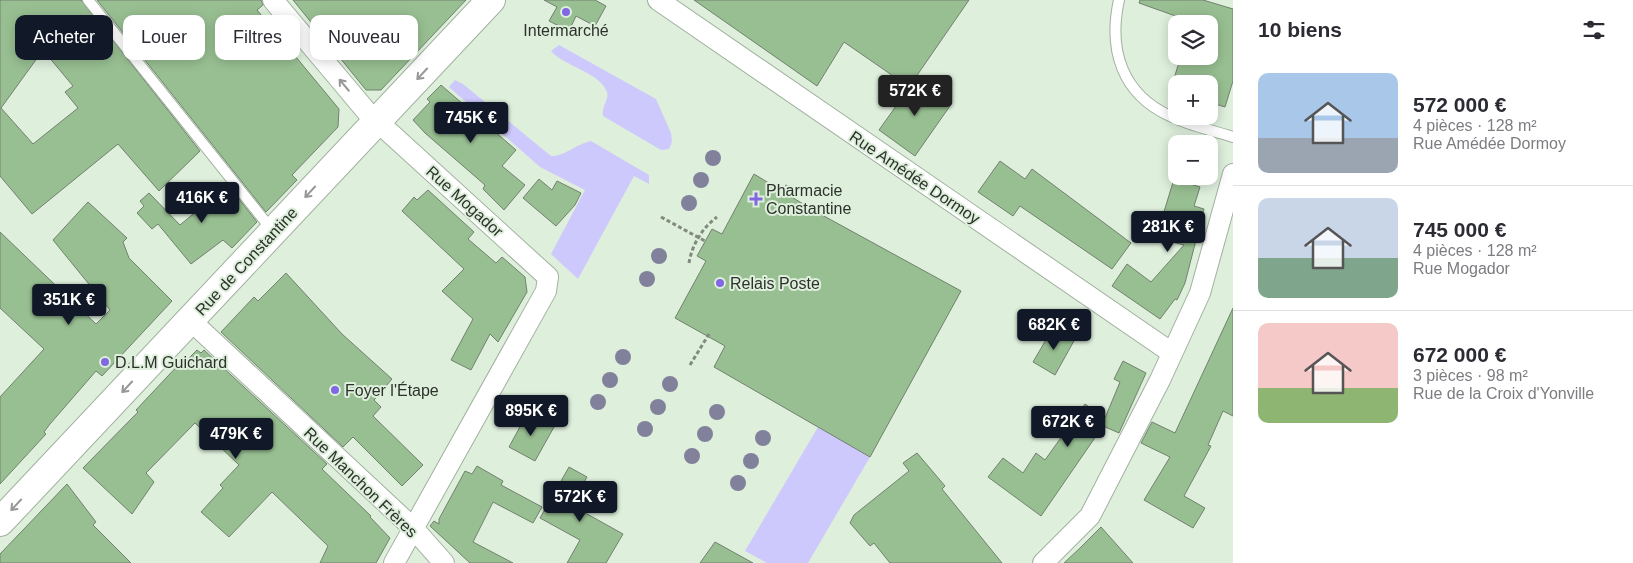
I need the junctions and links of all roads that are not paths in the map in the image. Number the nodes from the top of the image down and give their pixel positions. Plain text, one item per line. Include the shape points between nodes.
1 (88, 0) edge
2 (273, 0) edge
3 (491, 0) edge
4 (658, 0) edge
5 (1118, 0) edge
6 (377, 121) junction
7 (1233, 137) edge
8 (1233, 174) edge
9 (273, 232) junction
10 (190, 320) junction
11 (1172, 353) junction
12 (0, 522) edge
13 (412, 528) junction
14 (394, 563) edge
15 (444, 563) edge
16 (1043, 563) edge

1 - 9 lane
6 -> 2 street, Rue Mogador via 359,104
3 -> 6 street, Rue de Constantine
4 - 11 street, Rue Amédée Dormoy
5 - 7 lane via 1117,55 1135,90 1171,117
6 -> 9 street, Rue de Constantine
6 - 13 street, Rue Mogador via 548,276 546,291
8 - 11 street via 1200,293
9 - 10 street, Rue de Constantine
10 -> 12 street, Rue de Constantine
10 - 13 street, Rue Manchon Frères
11 - 16 street via 1090,516
13 - 14 street
13 - 15 street, Rue Manchon Frères

